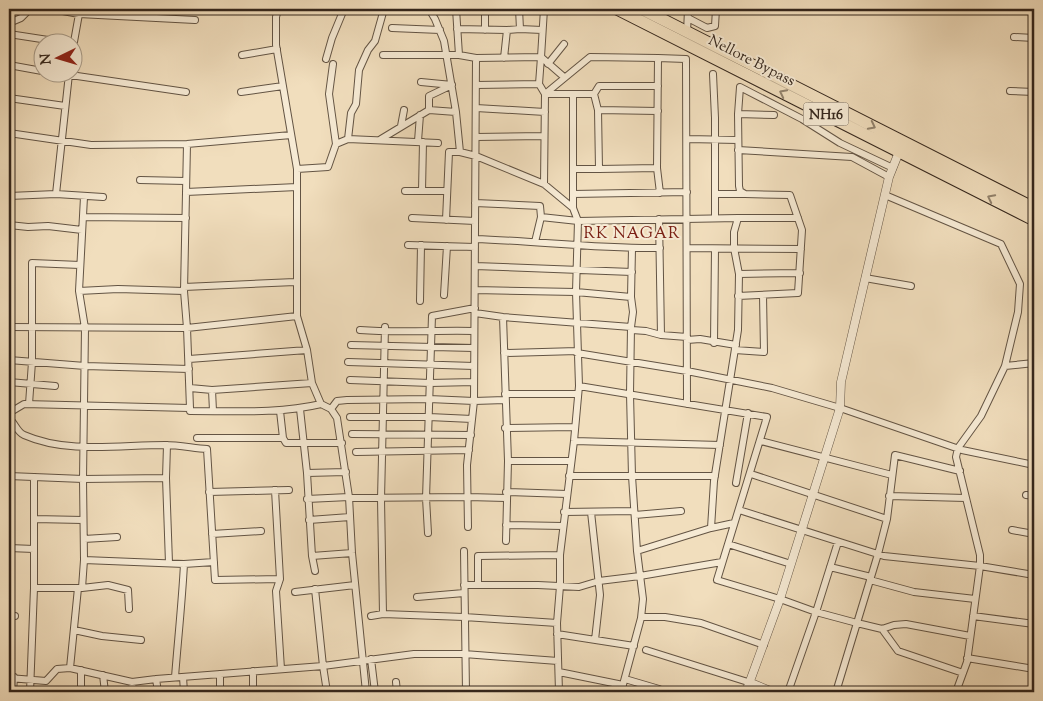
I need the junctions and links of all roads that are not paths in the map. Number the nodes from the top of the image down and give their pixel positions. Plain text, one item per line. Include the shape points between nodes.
1 (30, 9) edge
2 (52, 9) edge
3 (278, 9) edge
4 (344, 9) edge
5 (384, 9) edge
6 (429, 9) edge
7 (456, 9) edge
8 (485, 9) edge
9 (519, 9) edge
10 (544, 9) edge
11 (617, 9) edge
12 (642, 9) edge
13 (688, 9) edge
14 (716, 9) edge
15 (79, 14) junction
16 (688, 18) junction
17 (195, 20) dead end
18 (9, 23) edge
19 (392, 28) dead end
20 (520, 29) junction
21 (440, 30) junction
22 (457, 30) junction
23 (485, 30) junction
24 (508, 30) junction
25 (542, 30) junction
26 (76, 32) edge
27 (9, 34) edge
28 (1014, 37) dead end
29 (32, 38) edge
30 (686, 38) junction
31 (1034, 38) edge
32 (564, 44) dead end
33 (277, 50) junction
34 (242, 55) dead end
35 (383, 55) dead end
36 (445, 55) junction
37 (458, 56) junction
38 (540, 57) junction
39 (476, 58) junction
40 (504, 58) junction
41 (658, 58) junction
42 (326, 59) dead end
43 (686, 59) junction
44 (333, 64) dead end
45 (548, 64) junction
46 (9, 66) edge
47 (32, 69) edge
48 (713, 74) dead end
49 (82, 76) edge
50 (564, 78) junction
51 (68, 82) edge
52 (422, 82) dead end
53 (539, 84) junction
54 (452, 85) junction
55 (476, 85) junction
56 (283, 86) junction
57 (658, 86) junction
58 (1010, 91) dead end
59 (186, 92) dead end
60 (241, 92) dead end
61 (1034, 92) edge
62 (545, 94) junction
63 (594, 94) junction
64 (572, 95) junction
65 (9, 98) edge
66 (65, 106) junction
67 (476, 108) junction
68 (404, 110) dead end
69 (429, 110) junction
70 (598, 110) junction
71 (658, 111) junction
72 (456, 112) junction
73 (545, 112) junction
74 (738, 114) junction
75 (420, 115) junction
76 (774, 115) dead end
77 (402, 126) junction
78 (9, 133) edge
79 (291, 135) junction
80 (476, 136) junction
81 (544, 136) junction
82 (348, 139) junction
83 (715, 139) junction
84 (62, 140) junction
85 (380, 140) junction
86 (687, 140) junction
87 (738, 140) junction
88 (420, 141) junction
89 (438, 143) dead end
90 (187, 144) junction
91 (336, 144) junction
92 (738, 150) junction
93 (460, 152) junction
94 (899, 152) junction
95 (476, 156) junction
96 (573, 168) junction
97 (657, 168) junction
98 (892, 168) junction
99 (297, 169) junction
100 (599, 169) junction
101 (889, 177) junction
102 (140, 180) dead end
103 (186, 181) junction
104 (544, 184) junction
105 (297, 187) junction
106 (405, 191) dead end
107 (422, 191) junction
108 (447, 191) junction
109 (186, 192) junction
110 (687, 192) junction
111 (660, 193) junction
112 (56, 194) junction
113 (573, 194) junction
114 (715, 194) junction
115 (745, 194) junction
116 (885, 195) junction
117 (9, 196) edge
118 (84, 197) junction
119 (102, 197) dead end
120 (476, 202) junction
121 (573, 208) junction
122 (1034, 208) edge
123 (83, 217) junction
124 (542, 217) junction
125 (186, 218) junction
126 (412, 218) dead end
127 (715, 218) junction
128 (738, 218) junction
129 (798, 218) junction
130 (660, 219) junction
131 (687, 219) junction
132 (446, 220) junction
133 (1034, 220) edge
134 (475, 221) junction
135 (578, 221) junction
136 (9, 225) edge
137 (82, 230) junction
138 (475, 239) junction
139 (535, 242) junction
140 (408, 245) dead end
141 (421, 245) junction
142 (447, 246) junction
143 (577, 246) junction
144 (475, 247) junction
145 (660, 248) junction
146 (687, 248) junction
147 (734, 248) junction
148 (632, 249) junction
149 (715, 249) junction
150 (801, 249) junction
151 (80, 265) junction
152 (475, 266) junction
153 (576, 271) junction
154 (632, 272) junction
155 (800, 273) junction
156 (739, 274) junction
157 (865, 278) junction
158 (296, 282) junction
159 (911, 286) dead end
160 (184, 289) junction
161 (475, 290) junction
162 (79, 291) junction
163 (576, 292) junction
164 (763, 294) junction
165 (444, 295) dead end
166 (738, 296) junction
167 (631, 297) junction
168 (420, 301) dead end
169 (474, 311) junction
170 (297, 316) junction
171 (503, 317) junction
172 (577, 322) junction
173 (9, 327) edge
174 (32, 327) junction
175 (85, 328) junction
176 (188, 328) junction
177 (385, 329) junction
178 (632, 329) junction
179 (360, 330) dead end
180 (432, 330) junction
181 (474, 331) junction
182 (661, 335) junction
183 (687, 338) junction
184 (714, 343) junction
185 (350, 345) dead end
186 (384, 347) junction
187 (431, 347) junction
188 (474, 348) junction
189 (736, 348) junction
190 (307, 350) junction
191 (577, 352) junction
192 (504, 353) junction
193 (189, 359) junction
194 (9, 360) edge
195 (32, 362) junction
196 (348, 362) dead end
197 (631, 362) junction
198 (1034, 363) edge
199 (384, 364) junction
200 (431, 364) junction
201 (85, 366) junction
202 (474, 366) junction
203 (1005, 366) junction
204 (189, 369) junction
205 (687, 371) junction
206 (350, 380) dead end
207 (730, 380) junction
208 (384, 381) junction
209 (9, 382) edge
210 (474, 382) junction
211 (30, 383) junction
212 (312, 383) junction
213 (430, 383) junction
214 (55, 386) dead end
215 (579, 386) junction
216 (190, 388) junction
217 (212, 390) junction
218 (577, 394) junction
219 (630, 394) junction
220 (505, 398) junction
221 (383, 399) junction
222 (430, 399) junction
223 (474, 402) junction
224 (29, 404) junction
225 (321, 404) junction
226 (687, 404) junction
227 (85, 406) junction
228 (190, 408) junction
229 (840, 408) junction
230 (300, 409) junction
231 (331, 409) junction
232 (725, 410) junction
233 (213, 411) junction
234 (280, 411) junction
235 (9, 413) edge
236 (748, 413) junction
237 (350, 417) dead end
238 (382, 417) junction
239 (429, 417) junction
240 (9, 418) edge
241 (472, 419) junction
242 (505, 428) junction
243 (574, 428) junction
244 (382, 433) junction
245 (352, 434) dead end
246 (428, 434) junction
247 (471, 435) junction
248 (198, 438) dead end
249 (283, 438) junction
250 (574, 441) junction
251 (761, 441) junction
252 (303, 443) junction
253 (342, 443) junction
254 (631, 443) junction
255 (167, 445) junction
256 (720, 445) junction
257 (84, 446) junction
258 (958, 448) junction
259 (428, 450) junction
260 (469, 450) junction
261 (381, 451) junction
262 (356, 452) dead end
263 (826, 459) junction
264 (570, 460) junction
265 (508, 461) junction
266 (1034, 465) edge
267 (960, 471) junction
268 (346, 472) junction
269 (307, 473) junction
270 (751, 474) junction
271 (892, 475) junction
272 (9, 476) edge
273 (569, 476) junction
274 (632, 476) junction
275 (715, 476) junction
276 (34, 477) junction
277 (83, 478) junction
278 (166, 478) junction
279 (736, 483) dead end
280 (275, 490) junction
281 (289, 490) dead end
282 (209, 492) junction
283 (567, 494) junction
284 (506, 495) junction
285 (813, 495) junction
286 (1026, 495) dead end
287 (889, 496) junction
288 (1034, 496) edge
289 (349, 497) junction
290 (468, 497) junction
291 (426, 498) junction
292 (966, 498) junction
293 (307, 499) junction
294 (381, 499) junction
295 (739, 510) junction
296 (681, 511) dead end
297 (564, 512) junction
298 (591, 512) junction
299 (634, 513) junction
300 (350, 517) junction
301 (34, 519) junction
302 (886, 519) junction
303 (83, 520) junction
304 (309, 520) junction
305 (734, 523) junction
306 (506, 525) junction
307 (563, 526) junction
308 (468, 527) dead end
309 (712, 528) junction
310 (802, 530) junction
311 (1012, 530) dead end
312 (261, 531) dead end
313 (428, 532) dead end
314 (212, 534) junction
315 (1034, 534) edge
316 (117, 537) dead end
317 (84, 539) junction
318 (506, 541) dead end
319 (838, 542) junction
320 (728, 544) junction
321 (9, 548) edge
322 (34, 549) junction
323 (464, 551) dead end
324 (637, 551) junction
325 (352, 553) junction
326 (878, 554) junction
327 (560, 555) junction
328 (312, 556) junction
329 (84, 560) junction
330 (214, 562) junction
331 (722, 562) junction
332 (169, 563) junction
333 (184, 564) junction
334 (791, 564) junction
335 (980, 566) junction
336 (830, 567) junction
337 (315, 571) dead end
338 (1034, 575) edge
339 (640, 576) junction
340 (871, 578) junction
341 (280, 579) junction
342 (599, 581) junction
343 (355, 585) junction
344 (464, 585) junction
345 (478, 585) junction
346 (560, 586) junction
347 (34, 588) junction
348 (80, 588) junction
349 (315, 589) junction
350 (295, 592) dead end
351 (464, 593) junction
352 (417, 597) dead end
353 (780, 598) junction
354 (975, 599) junction
355 (129, 609) dead end
356 (816, 612) junction
357 (383, 614) junction
358 (371, 616) dead end
359 (973, 616) junction
360 (464, 617) junction
361 (642, 617) junction
362 (557, 623) junction
363 (857, 623) junction
364 (1034, 624) edge
365 (882, 629) junction
366 (74, 630) junction
367 (557, 634) junction
368 (970, 636) junction
369 (141, 640) dead end
370 (595, 640) junction
371 (764, 645) junction
372 (634, 646) junction
373 (646, 650) dead end
374 (464, 654) junction
375 (967, 658) junction
376 (371, 659) junction
377 (362, 660) junction
378 (558, 661) junction
379 (323, 666) junction
380 (70, 668) junction
381 (281, 669) junction
382 (1034, 669) edge
383 (81, 670) junction
384 (253, 671) junction
385 (559, 672) junction
386 (963, 673) junction
387 (220, 674) junction
388 (103, 675) junction
389 (11, 677) edge
390 (175, 677) junction
391 (183, 677) junction
392 (156, 679) junction
393 (30, 680) junction
394 (132, 682) junction
395 (396, 682) dead end
396 (750, 683) junction
397 (623, 685) edge
398 (659, 689) dead end
399 (466, 691) edge
400 (508, 691) edge
401 (13, 692) edge
402 (30, 692) edge
403 (80, 692) edge
404 (105, 692) edge
405 (133, 692) edge
406 (158, 692) edge
407 (184, 692) edge
408 (220, 692) edge
409 (253, 692) edge
410 (328, 692) edge
411 (366, 692) edge
412 (375, 692) edge
413 (397, 692) edge
414 (559, 692) edge
415 (746, 692) edge
416 (773, 692) edge
417 (788, 692) edge
418 (836, 692) edge
419 (956, 692) edge

1 - 18 street
2 - 15 street
3 - 33 street
4 - 42 street
5 - 82 street via 375,41 359,70
6 - 21 street
7 - 22 street
8 - 23 street
9 - 20 street
10 - 25 street
11 - 30 highway, Nellore Bypass / NH16
12 - 30 highway, Nellore Bypass / NH16
13 - 16 street
14 - 16 street via 715,26 707,28
15 - 17 street
15 - 26 street
16 - 30 street
19 - 21 street
20 - 24 street
20 - 25 street
21 - 36 street
22 - 23 street
22 - 37 street
23 - 24 street
24 - 40 street
25 - 38 street
27 - 29 street
28 - 31 street
30 - 43 street
94 -> 30 highway, Nellore Bypass / NH16
30 -> 122 highway, Nellore Bypass / NH16
32 - 45 street
33 - 34 street
33 - 56 street
35 - 36 street
36 - 37 street
36 - 54 street
37 - 39 street
38 - 40 street
38 - 45 street
38 - 53 street
39 - 40 street
39 - 55 street
41 - 43 street
41 - 50 street via 590,57
41 - 57 street
43 - 86 street
44 - 91 street via 329,94
45 - 50 street
46 - 47 street
48 - 83 street
49 - 59 street
50 - 62 street
51 - 66 street
52 - 54 street
53 - 55 street
53 - 62 street
54 - 69 street via 429,96
54 - 72 street
55 - 67 street
56 - 60 street
56 - 79 street
57 - 63 street via 599,86
57 - 71 street
58 - 61 street
62 - 64 street
62 - 73 street
63 - 64 street
63 - 70 street
64 - 96 street
65 - 66 street
66 - 84 street
67 - 73 street
67 - 80 street
68 - 77 street
69 - 72 street
69 - 75 street
70 - 71 street
70 - 100 street
71 - 97 street
72 - 93 street
73 - 81 street
74 - 76 street
74 - 87 street
74 - 98 street via 740,87
75 - 77 street
75 - 88 street
77 - 85 street
78 - 84 street
79 - 90 street
79 - 99 street
80 - 81 street
80 - 95 street
81 - 104 street
82 - 85 street
82 - 91 street
83 - 86 street
83 - 87 street
83 - 114 street
84 - 90 street via 91,144
84 - 112 street
85 - 88 street
86 - 110 street
87 - 92 street
88 - 89 street
88 - 107 street
90 - 103 street
91 - 99 street via 328,168
92 - 101 street via 852,157
92 - 115 street via 739,186
93 - 95 street
93 - 108 street via 449,152
94 - 98 street
133 -> 94 highway, Nellore Bypass / NH16
95 - 104 street
95 - 120 street
96 - 100 street
96 - 113 street
97 - 100 street
97 - 111 street
98 - 101 street
99 - 105 street
101 - 116 street
102 - 103 street
103 - 109 street
104 - 121 street
105 - 109 street
105 - 158 street
106 - 107 street
107 - 108 street
108 - 132 street
109 - 125 street
110 - 111 street
110 - 131 street
111 - 113 street
112 - 117 street
112 - 118 street
113 - 121 street
114 - 115 street
114 - 127 street
115 - 129 street via 790,195
116 - 157 street
116 - 203 street via 1001,244 1020,284 1018,312
118 - 119 street
118 - 123 street
120 - 124 street via 540,206
120 - 134 street
121 - 135 street
123 - 125 street
123 - 137 street
124 - 135 street
124 - 139 street
125 - 160 street
126 - 132 street
127 - 128 street
127 - 131 street
128 - 129 street
128 - 147 street
129 - 150 street via 802,230
130 - 131 street
130 - 135 street
130 - 145 street
131 - 146 street
132 - 134 street
134 - 138 street
135 - 143 street
136 - 137 street
137 - 151 street
138 - 139 street
138 - 144 street
139 - 143 street
140 - 141 street
141 - 142 street
141 - 168 street
142 - 144 street
142 - 165 street
143 - 148 street
143 - 153 street
144 - 152 street
145 - 148 street
145 - 182 street
146 - 149 street
146 - 183 street
147 - 149 street
147 - 150 street
147 - 156 street
148 - 154 street
149 - 184 street
150 - 155 street
151 - 162 street
151 - 174 street via 32,263
152 - 153 street
152 - 161 street
153 - 154 street
153 - 163 street
154 - 167 street
155 - 156 street
155 - 164 street via 798,293
156 - 166 street
157 - 159 street
157 - 229 street via 841,382
158 - 160 street
158 - 170 street
160 - 162 street
160 - 176 street
161 - 163 street
161 - 169 street
162 - 175 street
163 - 167 street
163 - 172 street
164 - 166 street
164 - 189 street via 764,352
166 - 189 street
167 - 178 street
169 - 171 street
169 - 180 street via 432,316
169 - 181 street
170 - 176 street
170 - 190 street
171 - 172 street
171 - 192 street
172 - 178 street
172 - 191 street
173 - 174 street
174 - 175 street
174 - 195 street
175 - 176 street
175 - 201 street
176 - 193 street
177 - 179 street
177 - 180 street
177 - 186 street
178 - 182 street
178 - 197 street
180 - 181 street
180 - 187 street
181 - 188 street
182 - 183 street
183 - 184 street
183 - 205 street
184 - 189 street
185 - 186 street
186 - 187 street
186 - 199 street
187 - 188 street
187 - 200 street
188 - 202 street
189 - 207 street
190 - 193 street
190 - 212 street
191 - 192 street
191 - 197 street
191 - 215 street
192 - 220 street
193 - 204 street
194 - 195 street
195 - 201 street
195 - 211 street
196 - 199 street
197 - 205 street
197 - 219 street
198 - 203 street
199 - 200 street
199 - 208 street
200 - 202 street
200 - 213 street
201 - 204 street
201 - 227 street
202 - 210 street
203 - 258 street via 981,416
204 - 216 street
205 - 207 street
205 - 226 street
206 - 208 street
207 - 229 street via 772,388
207 - 232 street
208 - 213 street
208 - 221 street
209 - 211 street
210 - 213 street
210 - 223 street
211 - 214 street
211 - 224 street
212 - 217 street
212 - 225 street
213 - 222 street
215 - 218 street
215 - 219 street
216 - 217 street
216 - 228 street
217 - 233 street
218 - 220 street
218 - 243 street
219 - 226 street
219 - 254 street
220 - 223 street
220 - 242 street
221 - 222 street
221 - 231 street via 337,401
221 - 238 street
222 - 223 street
222 - 239 street
223 - 241 street
224 - 227 street
224 - 235 street
225 - 230 street
225 - 231 street
226 - 232 street
227 - 228 street
227 - 257 street
228 - 233 street via 190,411
229 - 258 street
229 - 263 street
230 - 234 street
230 - 252 street
231 - 253 street via 337,418
232 - 236 street
232 - 256 street
233 - 234 street
234 - 249 street
236 - 251 street via 768,416
236 - 279 street
237 - 238 street
238 - 239 street
238 - 244 street
239 - 241 street
239 - 246 street
240 - 257 street via 21,434 50,444
241 - 247 street
242 - 243 street
242 - 265 street
243 - 250 street
244 - 245 street
244 - 246 street
244 - 261 street
246 - 247 street
246 - 259 street
247 - 260 street
248 - 249 street
249 - 252 street via 286,444
250 - 254 street
250 - 264 street
251 - 263 street
251 - 270 street
252 - 253 street
252 - 269 street
253 - 268 street
254 - 256 street
254 - 274 street
255 - 257 street
255 - 278 street
255 - 282 street via 207,449
256 - 275 street
257 - 277 street
258 - 266 street
258 - 267 street via 956,457
259 - 260 street
259 - 261 street
259 - 291 street
260 - 290 street
261 - 262 street
261 - 294 street
263 - 271 street
263 - 285 street
264 - 265 street
264 - 273 street
265 - 284 street
267 - 271 street via 896,455
267 - 292 street
268 - 269 street
268 - 289 street
269 - 293 street
270 - 285 street
270 - 295 street
271 - 287 street
272 - 276 street
273 - 274 street
273 - 283 street
274 - 275 street
274 - 299 street
275 - 309 street
276 - 277 street
276 - 301 street
277 - 278 street
277 - 303 street
278 - 332 street
280 - 281 street
280 - 282 street
280 - 341 street
282 - 314 street
283 - 284 street
283 - 297 street
284 - 290 street
284 - 306 street
285 - 302 street
285 - 310 street
286 - 288 street
287 - 292 street
287 - 302 street
289 - 293 street
289 - 294 street
289 - 300 street
290 - 291 street
290 - 308 street
291 - 294 street
291 - 313 street
292 - 335 street
293 - 304 street
294 - 357 street
295 - 305 street
295 - 310 street
296 - 299 street
297 - 298 street
297 - 307 street
298 - 299 street
298 - 342 street
299 - 324 street
300 - 304 street
300 - 325 street
301 - 303 street
301 - 322 street
302 - 326 street
303 - 317 street
304 - 328 street
305 - 309 street
305 - 320 street
306 - 307 street
306 - 318 street
307 - 327 street
309 - 324 street
310 - 319 street
310 - 334 street
311 - 315 street
312 - 314 street
314 - 330 street
316 - 317 street
317 - 329 street
319 - 326 street
319 - 336 street
320 - 331 street
320 - 334 street
321 - 322 street
322 - 347 street
323 - 344 street
324 - 339 street
325 - 328 street
325 - 343 street
326 - 335 street
326 - 340 street
327 - 345 street via 478,556
327 - 346 street
328 - 337 street
329 - 332 street
329 - 348 street
330 - 333 street
330 - 341 street via 215,580
331 - 339 street
331 - 353 street via 717,580
332 - 333 street
333 - 390 street
334 - 353 street
335 - 338 street
335 - 354 street
336 - 340 street
336 - 356 street
339 - 342 street
339 - 361 street
340 - 354 street via 914,592
340 - 363 street
341 - 381 street via 276,591
342 - 346 street via 579,587
342 - 370 street
343 - 349 street
343 - 377 street
344 - 345 street
344 - 351 street
345 - 346 street
346 - 362 street
347 - 348 street
347 - 393 street
348 - 355 street via 108,585 128,590
348 - 366 street
349 - 350 street
349 - 379 street
351 - 352 street
351 - 360 street
353 - 356 street
353 - 371 street
354 - 359 street
356 - 363 street
356 - 417 street
357 - 358 street
357 - 360 street
359 - 364 street
359 - 368 street
360 - 362 street
360 - 374 street
361 - 371 street via 701,623
361 - 372 street
362 - 367 street
363 - 365 street
363 - 418 street
365 - 368 street via 906,624
365 - 386 street via 898,651
366 - 369 street
366 - 380 street
367 - 370 street
367 - 378 street
368 - 375 street
370 - 372 street
371 - 396 street
372 - 397 street
373 - 396 street
374 - 376 street via 414,654
374 - 378 street
374 - 399 street
375 - 382 street
375 - 386 street
376 - 377 street
376 - 412 street
377 - 379 street
377 - 411 street
378 - 385 street
379 - 381 street
379 - 410 street
380 - 383 street
380 - 393 street via 58,669 46,681
381 - 384 street
383 - 388 street
383 - 403 street
384 - 387 street
384 - 409 street
385 - 397 street
385 - 414 street
386 - 419 street
387 - 391 street
387 - 408 street
388 - 394 street
388 - 404 street
389 - 393 street
389 - 401 street
390 - 391 street
390 - 392 street
391 - 407 street
392 - 394 street
392 - 406 street
393 - 402 street
394 - 405 street
395 - 413 street
396 - 415 street
396 - 416 street
397 - 398 street
399 - 400 street
399 - 413 street

